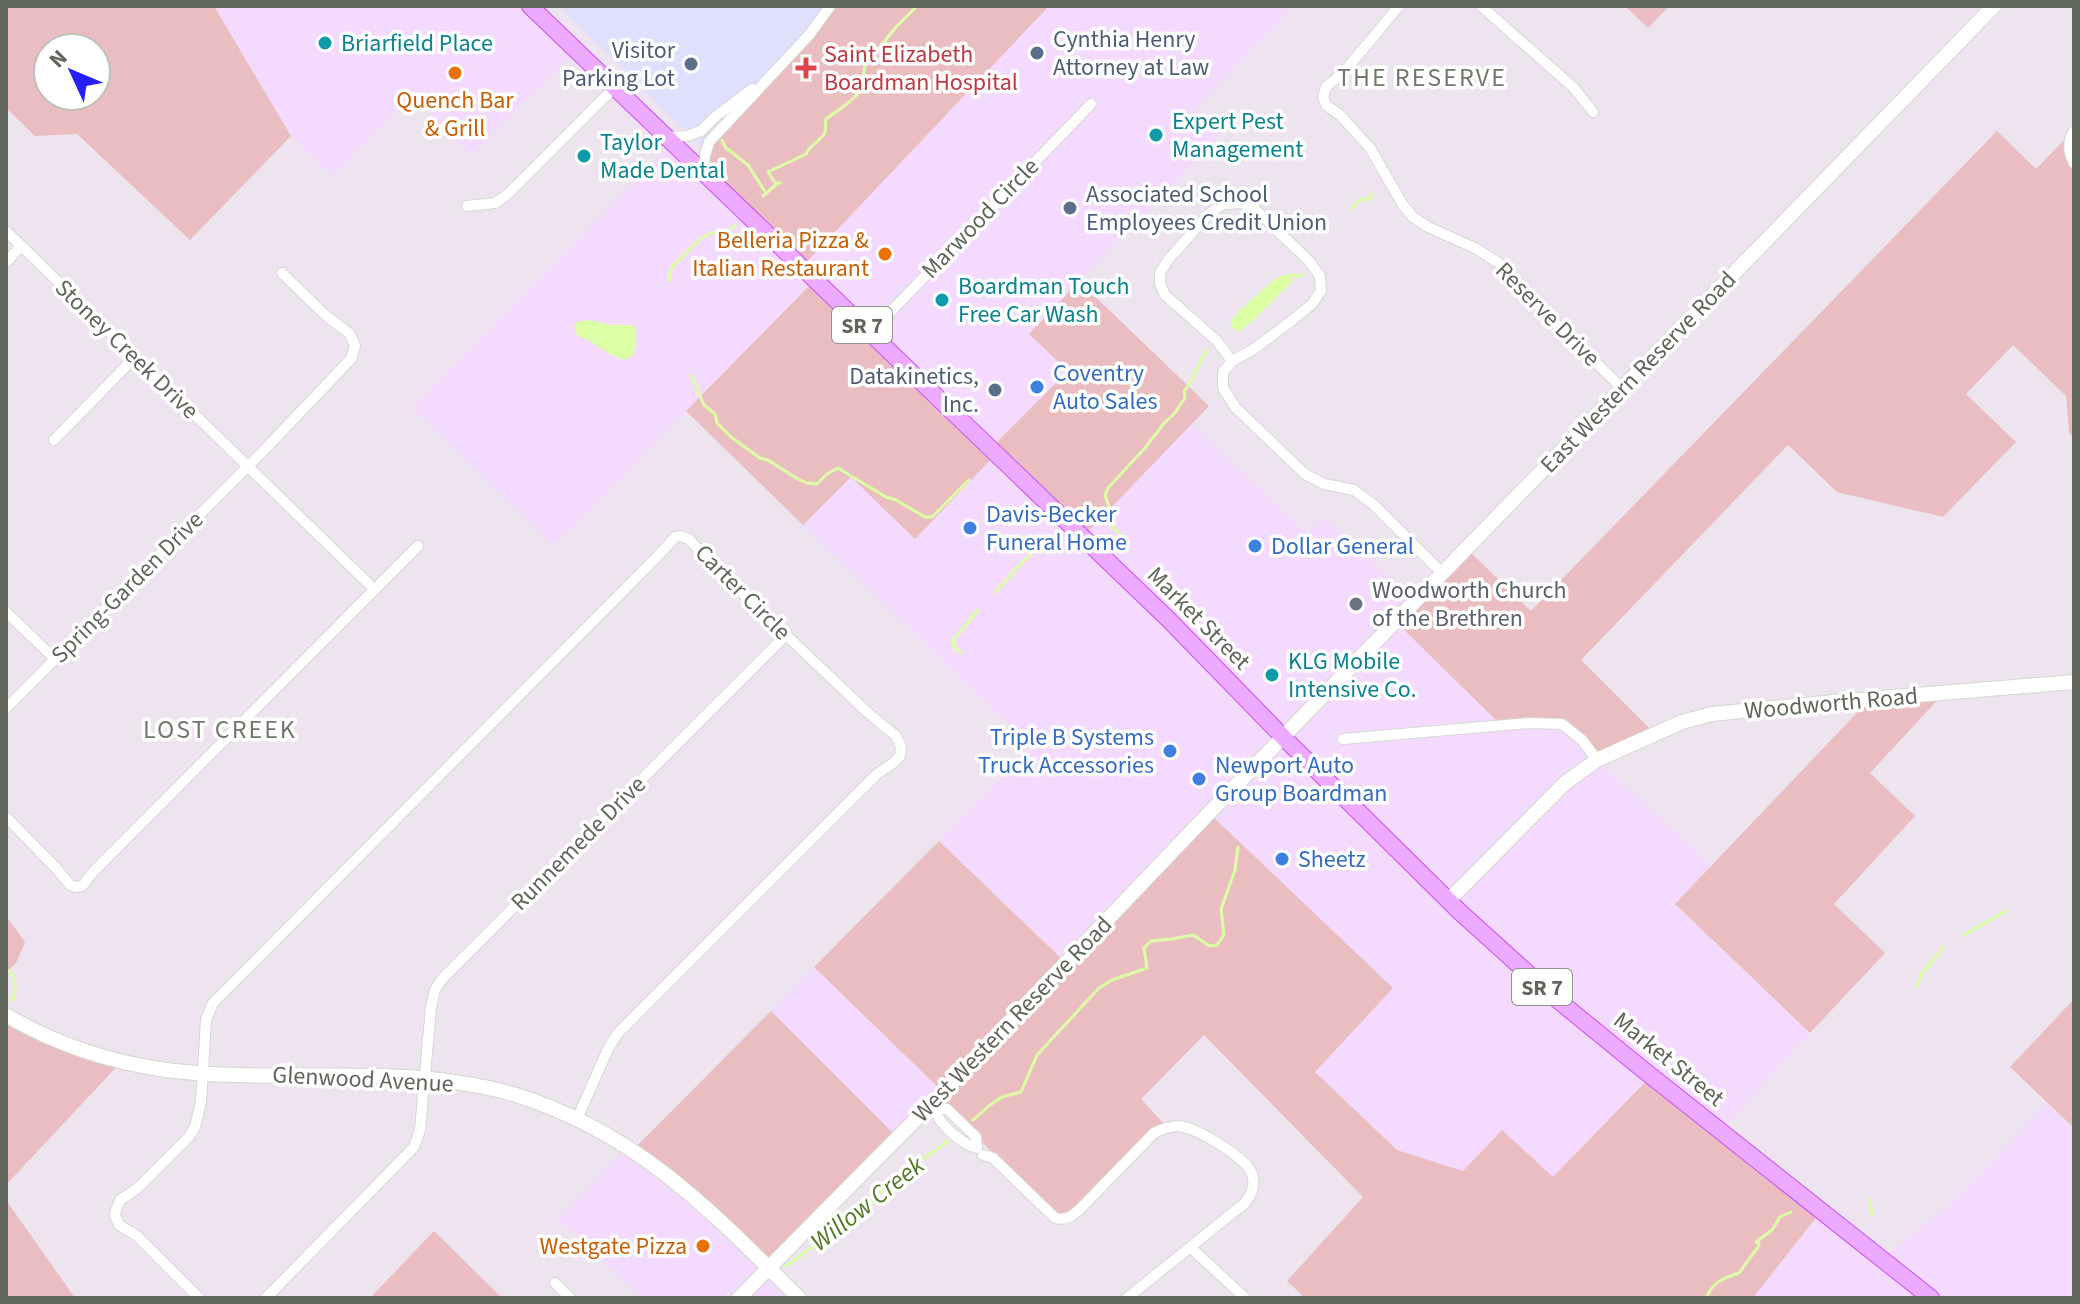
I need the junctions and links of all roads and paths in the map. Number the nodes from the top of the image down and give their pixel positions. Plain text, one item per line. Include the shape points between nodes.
1 (530, 6) edge
2 (830, 6) edge
3 (1399, 6) edge
4 (1481, 6) edge
5 (1994, 6) edge
6 (767, 79) junction
7 (614, 88) junction
8 (1091, 104) dead end
9 (1593, 112) dead end
10 (2074, 131) edge
11 (666, 137) junction
12 (2074, 163) edge
13 (703, 173) junction
14 (467, 206) dead end
15 (6, 231) edge
16 (21, 246) junction
17 (6, 262) edge
18 (282, 273) dead end
19 (870, 333) junction
20 (135, 357) junction
21 (1232, 361) junction
22 (1622, 388) junction
23 (54, 440) dead end
24 (249, 465) junction
25 (418, 546) dead end
26 (1443, 574) junction
27 (374, 589) junction
28 (6, 612) edge
29 (786, 635) junction
30 (55, 659) junction
31 (2074, 682) edge
32 (6, 708) edge
33 (1283, 737) junction
34 (1343, 739) dead end
35 (1597, 760) junction
36 (6, 817) edge
37 (1448, 901) junction
38 (6, 1015) edge
39 (202, 1073) junction
40 (424, 1078) junction
41 (577, 1119) junction
42 (983, 1155) dead end
43 (1190, 1247) junction
44 (768, 1268) junction
45 (555, 1283) dead end
46 (199, 1298) edge
47 (266, 1298) edge
48 (570, 1298) edge
49 (739, 1298) edge
50 (799, 1298) edge
51 (1127, 1298) edge
52 (1245, 1298) edge
53 (1931, 1298) edge

1 - 7 main road, Market Street / SR 7
2 - 6 street
3 - 22 street, Reserve Drive via 1326,87 1326,105 1370,148 1413,217 1502,265
4 - 9 street via 1573,87
5 - 22 main road, East Western Reserve Road
6 - 11 street via 701,131
6 - 13 street via 709,142
7 - 11 main road, Market Street / SR 7
7 - 14 street via 507,195 495,203
8 - 19 street, Marwood Circle
10 - 12 street via 2069,148
11 - 13 main road, Market Street / SR 7
13 - 19 main road, Market Street / SR 7
15 - 16 street, Stoney Creek Drive
16 - 17 street
16 - 20 street, Stoney Creek Drive
18 - 24 street, Spring-Garden Drive via 350,334 354,353
19 - 33 main road, Market Street / SR 7
20 - 23 street
20 - 24 street, Stoney Creek Drive
21 - 21 street via 1290,322 1321,291 1320,276 1309,261 1242,203 1223,204 1209,214 1160,273 1165,295
21 - 26 street via 1223,372 1223,388 1235,407 1305,474 1354,490 1373,504
22 - 26 main road, East Western Reserve Road
24 - 27 street, Stoney Creek Drive
24 - 30 street, Spring-Garden Drive
25 - 27 street
26 - 33 main road, East Western Reserve Road
27 - 36 street via 82,886 70,885
28 - 30 street
29 - 39 street, Carter Circle via 692,541 681,536 670,540 218,996 206,1020
29 - 40 street, Runnemede Drive via 442,979 433,997
29 - 41 street, Carter Circle via 896,736 900,756 618,1033
30 - 32 street, Spring-Garden Drive
31 - 35 main road, Woodworth Road via 1712,714
33 - 37 main road, Market Street / SR 7
33 - 44 main road, West Western Reserve Road via 933,1105
34 - 35 street via 1562,724
35 - 37 main road, Woodworth Road via 1565,783
37 - 53 main road, Market Street / SR 7 via 1554,997
38 - 39 main road, Glenwood Avenue via 90,1052
39 - 40 main road, Glenwood Avenue
39 - 46 street, Carter Circle via 200,1111 189,1137 120,1200 115,1216
40 - 41 main road, Glenwood Avenue via 514,1095
40 - 47 street, Runnemede Drive via 420,1130 409,1153
41 - 44 main road, Glenwood Avenue via 674,1179
42 - 43 street via 993,1158 1055,1218 1064,1220 1154,1133 1167,1127 1192,1129 1244,1163 1254,1187 1245,1203
43 - 51 street
43 - 52 street
44 - 49 main road, West Western Reserve Road
44 - 50 main road, Glenwood Avenue
45 - 48 street

